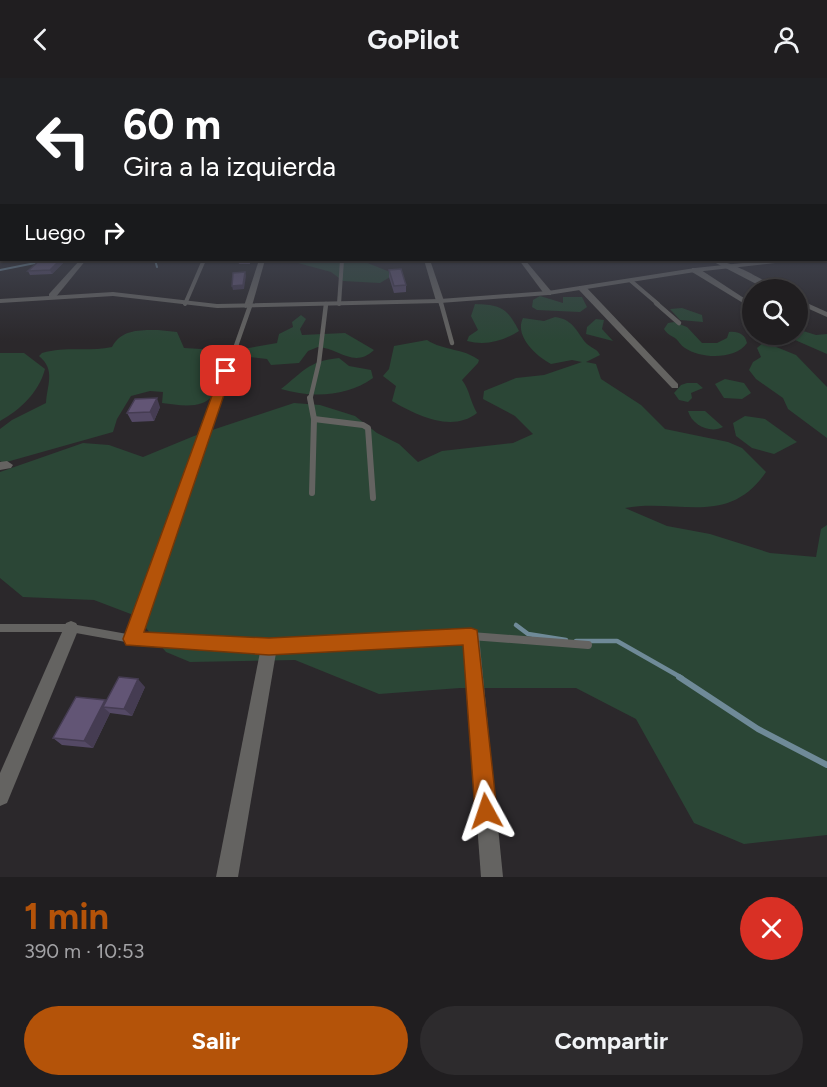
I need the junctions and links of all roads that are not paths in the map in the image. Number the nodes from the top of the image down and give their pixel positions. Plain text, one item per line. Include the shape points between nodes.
1 (78, 266) edge
2 (201, 266) edge
3 (260, 266) edge
4 (342, 266) edge
5 (429, 266) edge
6 (527, 266) edge
7 (724, 266) edge
8 (726, 266) edge
9 (695, 270) junction
10 (753, 279) edge
11 (632, 281) junction
12 (582, 288) junction
13 (548, 293) junction
14 (52, 296) junction
15 (742, 300) edge
16 (0, 301) edge
17 (440, 301) junction
18 (185, 304) junction
19 (326, 304) junction
20 (339, 304) junction
21 (249, 306) junction
22 (808, 306) edge
23 (827, 315) edge
24 (679, 323) dead end
25 (452, 343) dead end
26 (675, 386) dead end
27 (314, 419) junction
28 (312, 493) dead end
29 (373, 498) dead end
30 (0, 628) edge
31 (71, 628) junction
32 (471, 636) junction
33 (132, 639) junction
34 (588, 645) dead end
35 (269, 647) junction
36 (0, 796) edge
37 (227, 877) edge
38 (492, 877) edge

1 - 14 street
2 - 18 lane
3 - 21 street
4 - 20 lane
5 - 17 street
6 - 13 street
7 - 9 street
8 - 10 street
9 - 11 street
9 - 15 street
11 - 12 street
11 - 24 lane
12 - 13 street
12 - 26 street
13 - 17 street
14 - 16 street
14 - 18 street via 129,294
17 - 20 street
17 - 25 lane
18 - 21 street
19 - 20 street
19 - 21 street
19 - 27 lane via 310,411
21 - 33 lane
22 - 23 street
27 - 28 lane
27 - 29 lane via 368,428
30 - 31 lane
31 - 33 lane
31 - 36 street
32 - 34 lane
32 - 35 lane
32 - 38 street
33 - 35 lane
35 - 37 street

